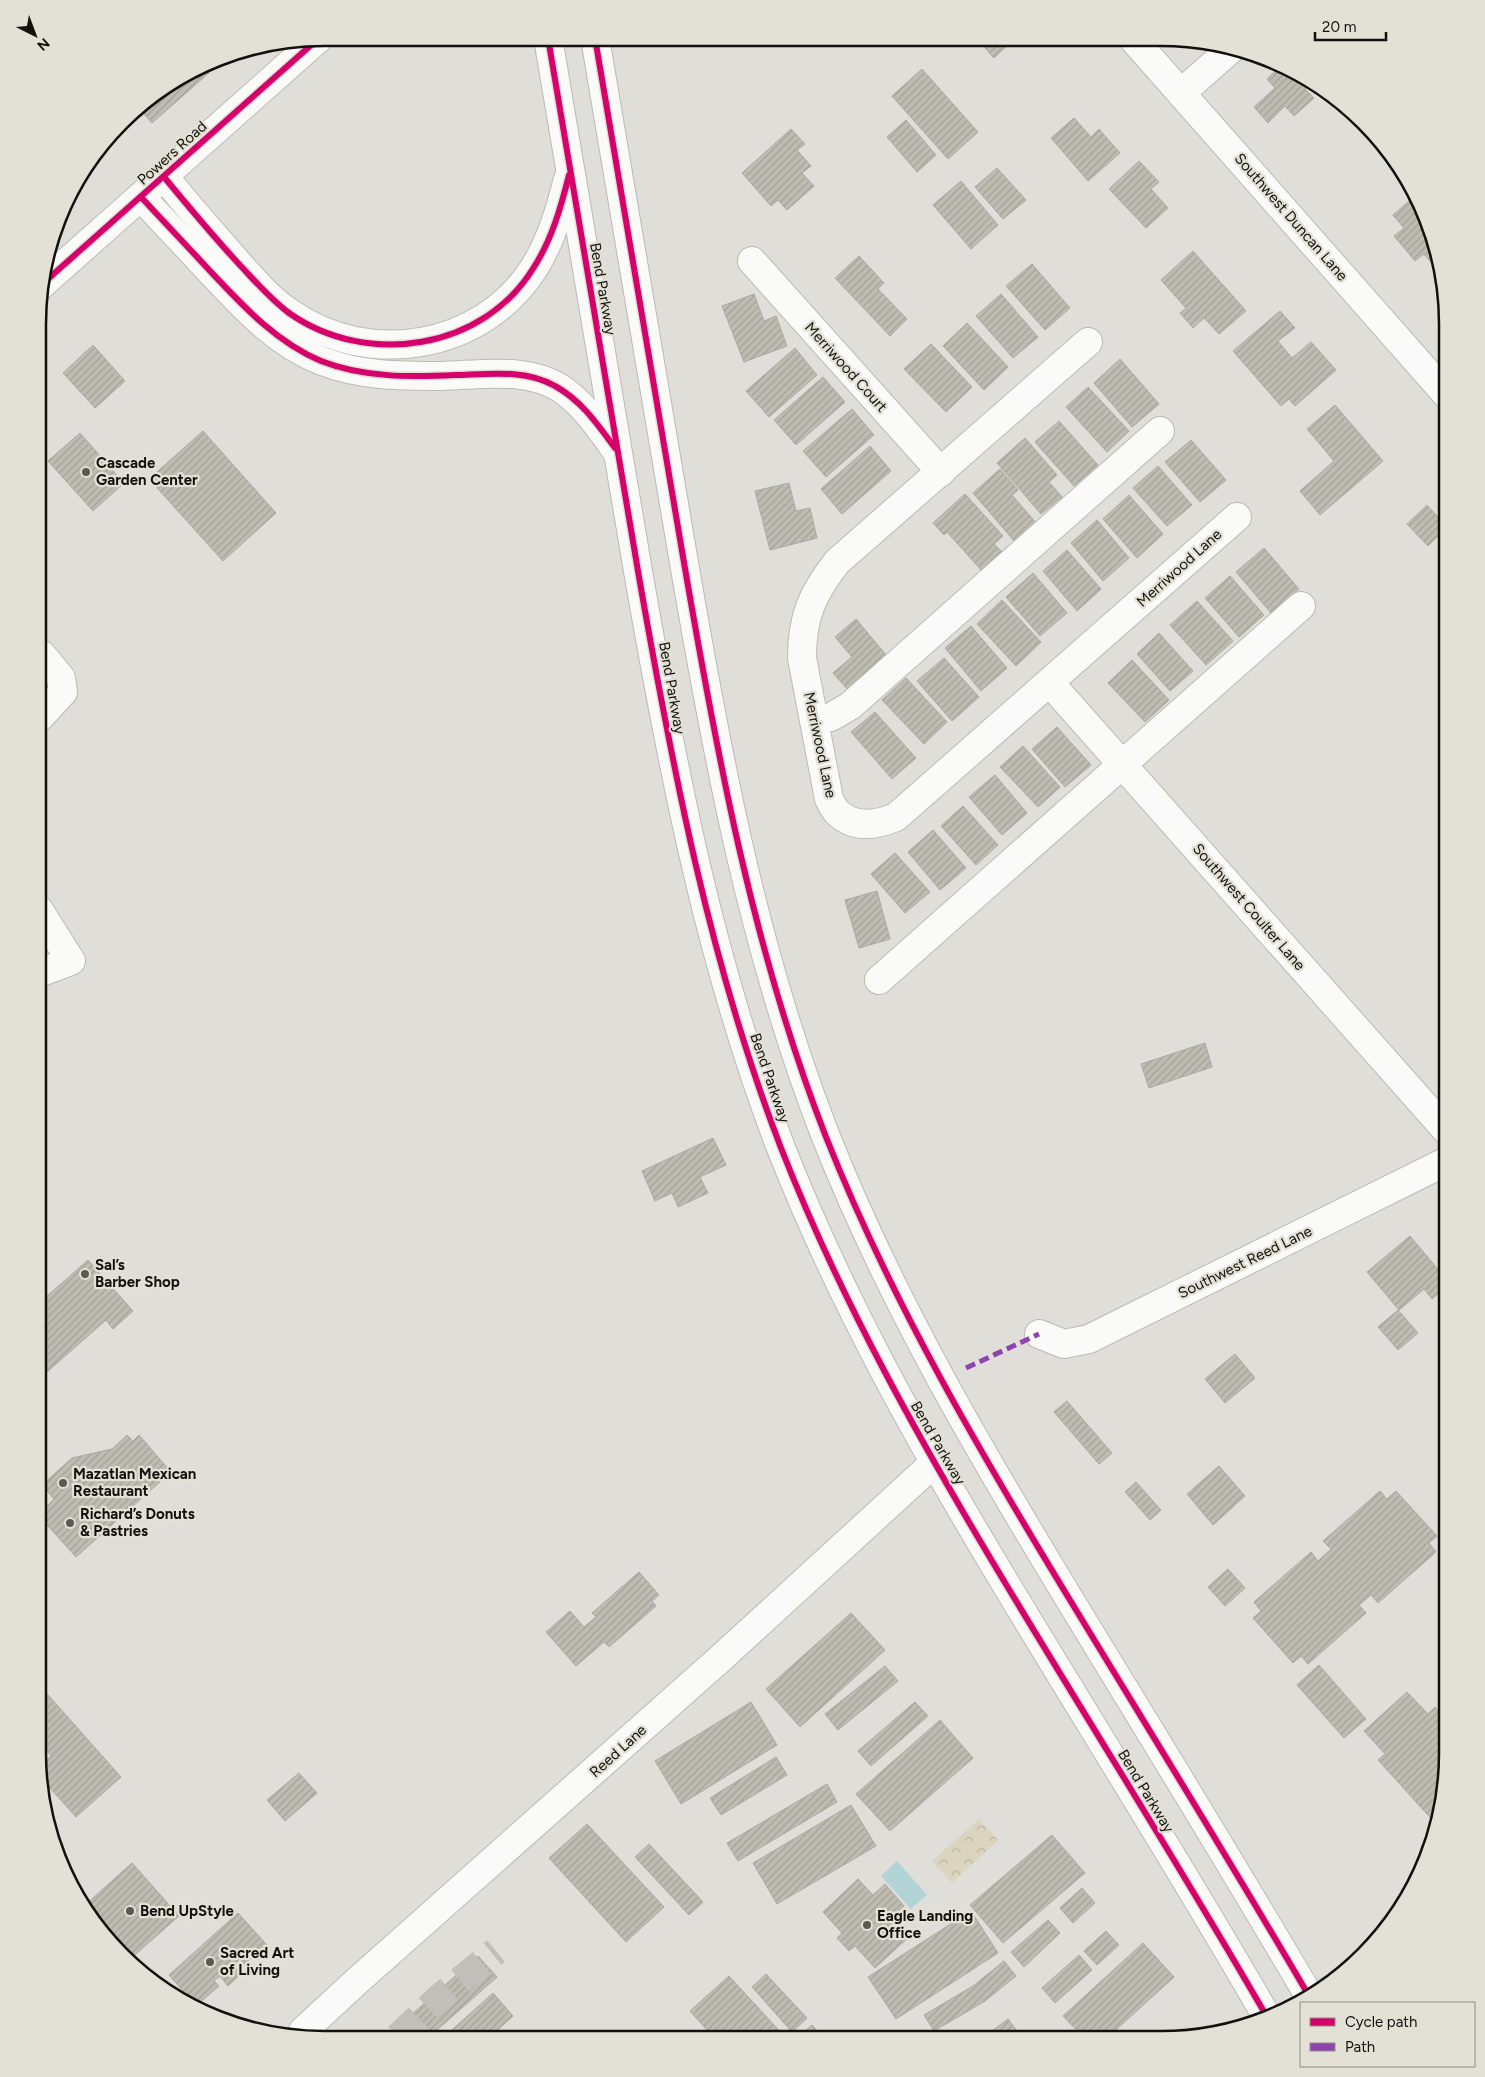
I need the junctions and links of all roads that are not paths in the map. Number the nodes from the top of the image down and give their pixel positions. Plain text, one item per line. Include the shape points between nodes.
1 (549, 46) edge
2 (596, 46) edge
3 (1139, 46) edge
4 (309, 47) edge
5 (1225, 54) edge
6 (1182, 93) junction
7 (570, 170) junction
8 (164, 177) junction
9 (141, 197) junction
10 (752, 261) dead end
11 (51, 276) edge
12 (1088, 342) dead end
13 (1439, 384) edge
14 (1160, 430) dead end
15 (617, 452) junction
16 (941, 472) junction
17 (1236, 517) dead end
18 (1301, 606) dead end
19 (46, 660) edge
20 (1050, 683) junction
21 (46, 710) edge
22 (814, 720) junction
23 (1123, 763) junction
24 (46, 921) edge
25 (46, 969) edge
26 (879, 980) dead end
27 (1439, 1123) edge
28 (1439, 1165) edge
29 (1039, 1334) dead end
30 (934, 1463) junction
31 (1305, 1990) edge
32 (1263, 2012) edge
33 (303, 2030) edge

1 - 7 main road, Bend Parkway
2 - 31 main road via 703,672 728,800 771,974 811,1097 878,1255 960,1414
3 - 6 main road, Southwest Duncan Lane
4 - 8 main road, Powers Road
5 - 6 main road
6 - 13 main road, Southwest Duncan Lane
7 - 8 main road via 547,244 535,267 512,295 484,318 455,334 422,343 393,345 337,337 289,313 265,292
7 - 15 main road, Bend Parkway
8 - 9 main road, Powers Road
9 - 11 main road, Powers Road
9 - 15 main road via 250,313 276,335 308,355 348,370 377,374 510,374 538,378 572,397
10 - 16 main road, Merriwood Court
12 - 16 main road, Merriwood Lane
14 - 22 main road via 850,706 831,717
15 - 30 main road, Bend Parkway via 676,777 704,904 740,1030 782,1152 818,1234
16 - 22 main road, Merriwood Lane via 837,562 820,584 802,637 802,658
17 - 20 main road, Merriwood Lane
18 - 23 main road
19 - 21 main road via 61,678 63,692
20 - 22 main road, Merriwood Lane via 896,817 882,823 866,825 850,821 837,812 829,799
20 - 23 main road, Southwest Coulter Lane
23 - 26 main road
23 - 27 main road, Southwest Coulter Lane
24 - 25 main road via 70,960
28 - 29 main road, Southwest Reed Lane via 1089,1339 1064,1344
30 - 32 main road, Bend Parkway
30 - 33 main road, Reed Lane via 721,1658

